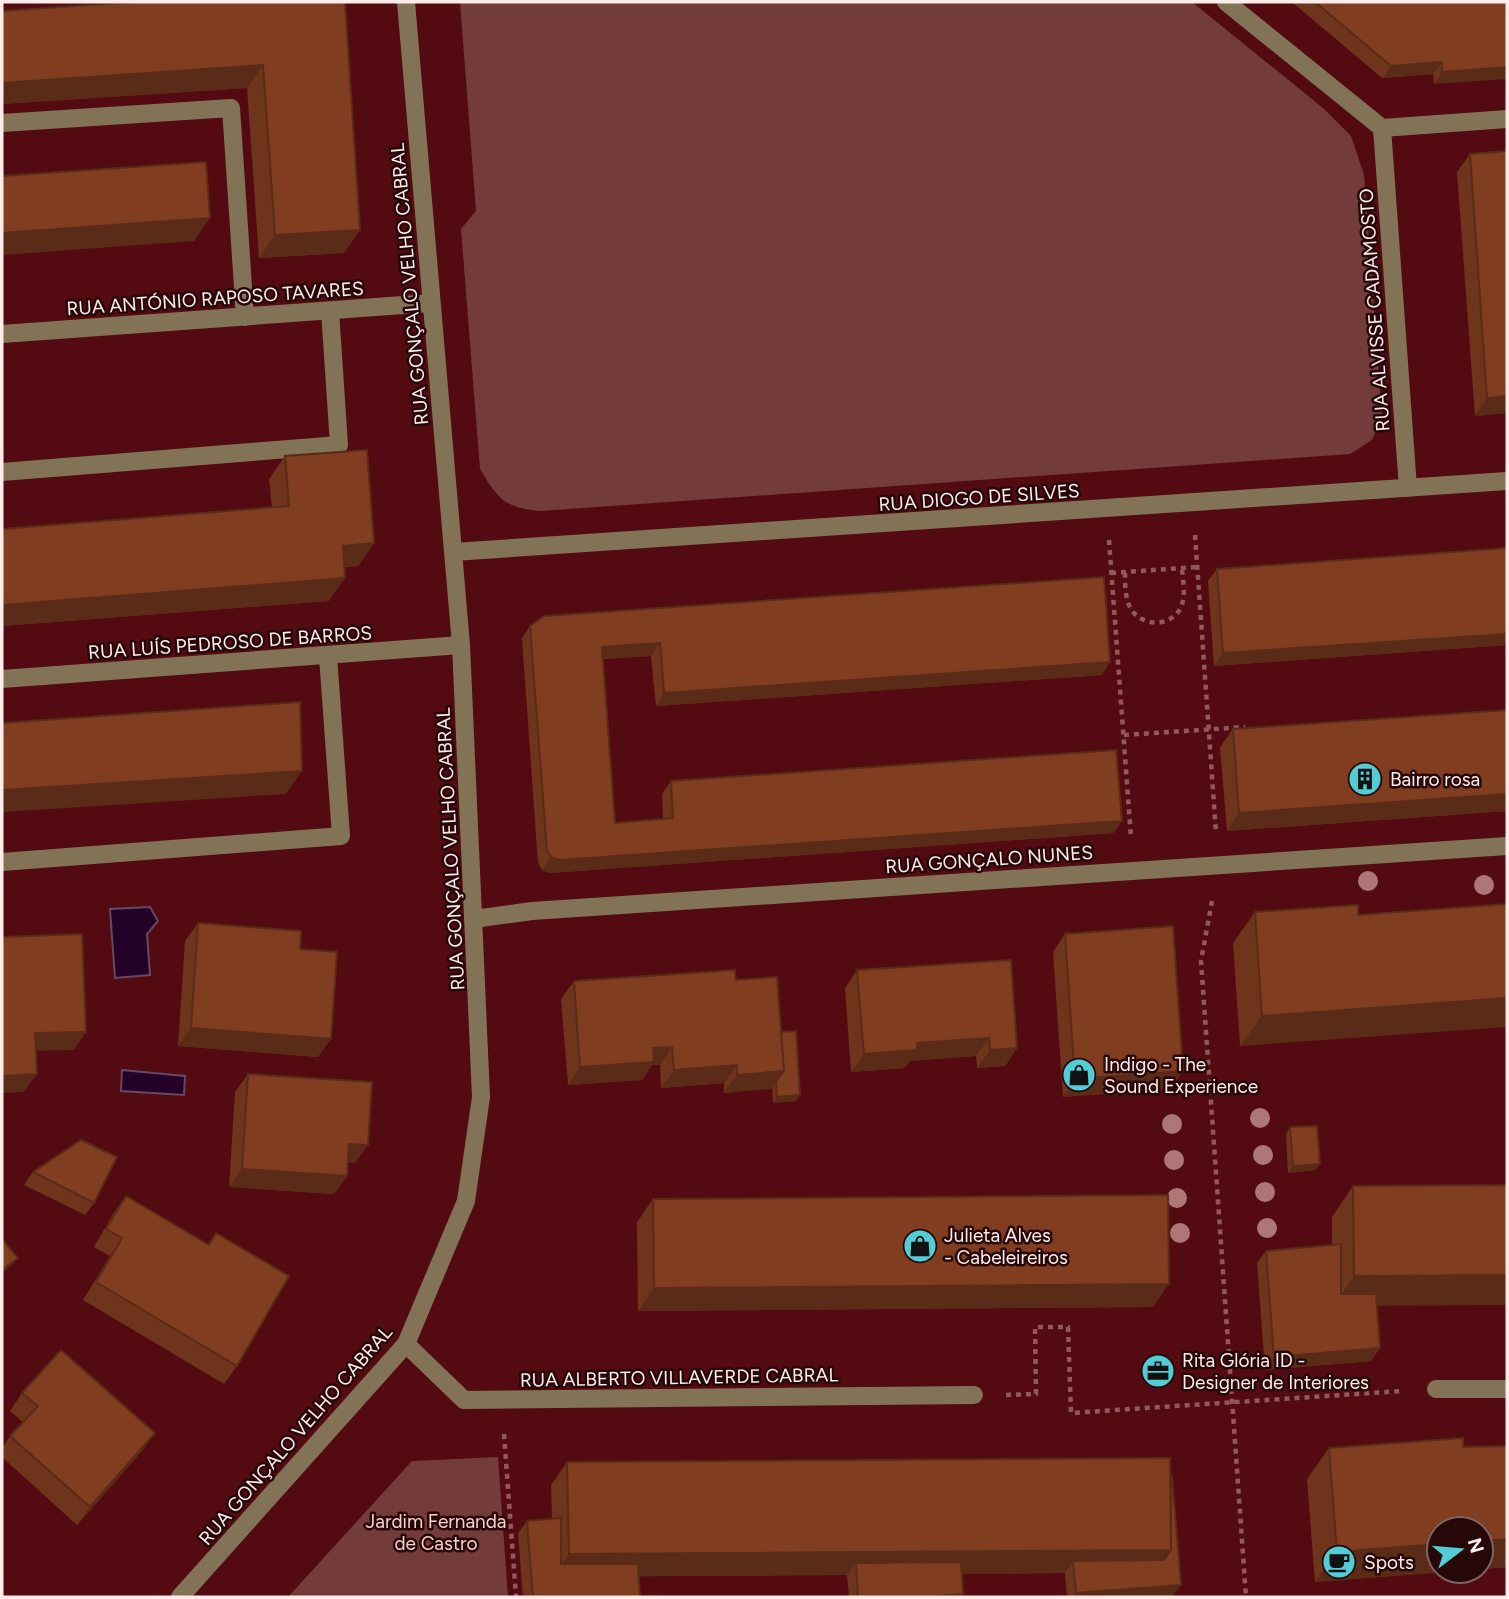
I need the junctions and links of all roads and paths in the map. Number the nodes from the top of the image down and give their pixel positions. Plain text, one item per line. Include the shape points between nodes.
1 (406, 2) edge
2 (1226, 2) edge
3 (1507, 119) edge
4 (2, 123) edge
5 (1382, 128) junction
6 (432, 303) junction
7 (330, 311) junction
8 (245, 317) junction
9 (2, 334) edge
10 (2, 472) edge
11 (1507, 481) edge
12 (1408, 488) junction
13 (453, 552) junction
14 (1182, 569) junction
15 (1125, 573) junction
16 (461, 645) junction
17 (328, 656) junction
18 (2, 680) edge
19 (1245, 727) edge
20 (1209, 729) junction
21 (1124, 735) junction
22 (1507, 846) edge
23 (2, 862) edge
24 (1219, 865) junction
25 (1133, 871) junction
26 (474, 919) junction
27 (406, 1344) junction
28 (1507, 1388) edge
29 (1436, 1389) joint
30 (1036, 1394) dead end
31 (974, 1395) dead end
32 (501, 1400) junction
33 (1233, 1404) junction
34 (180, 1597) edge
35 (516, 1597) edge
36 (1246, 1597) edge

1 - 6 street, RUA GONÇALO VELHO CABRAL
2 - 5 street
3 - 5 street
4 - 8 street via 231,107
5 - 12 street, RUA ALVISSE CADAMOSTO
6 - 7 street, RUA ANTÓNIO RAPOSO TAVARES
6 - 13 street, RUA GONÇALO VELHO CABRAL
7 - 8 street, RUA ANTÓNIO RAPOSO TAVARES
7 - 10 street via 340,445
8 - 9 street, RUA ANTÓNIO RAPOSO TAVARES
11 - 12 street, RUA DIOGO DE SILVES
12 - 13 street, RUA DIOGO DE SILVES
13 - 16 street, RUA GONÇALO VELHO CABRAL
14 - 15 path
14 - 15 path via 1180,608 1175,615 1150,623 1134,614
14 - 20 path via 1197,567
15 - 21 path via 1111,573
16 - 17 street, RUA LUÍS PEDROSO DE BARROS
16 - 26 street, RUA GONÇALO VELHO CABRAL
17 - 18 street, RUA LUÍS PEDROSO DE BARROS
17 - 23 street via 341,836
19 - 20 path
20 - 21 path
20 - 24 path
21 - 25 path
22 - 24 street, RUA GONÇALO NUNES
24 - 25 street, RUA GONÇALO NUNES
24 - 33 path via 1201,961
25 - 26 street, RUA GONÇALO NUNES via 532,911
26 - 27 street, RUA GONÇALO VELHO CABRAL via 481,1097 466,1200
27 - 32 street, RUA ALBERTO VILLAVERDE CABRAL via 464,1400
27 - 34 street, RUA GONÇALO VELHO CABRAL
28 - 29 street
29 - 33 path
30 - 33 path via 1035,1327 1068,1327 1071,1413
31 - 32 street, RUA ALBERTO VILLAVERDE CABRAL
32 - 35 path
33 - 36 path

